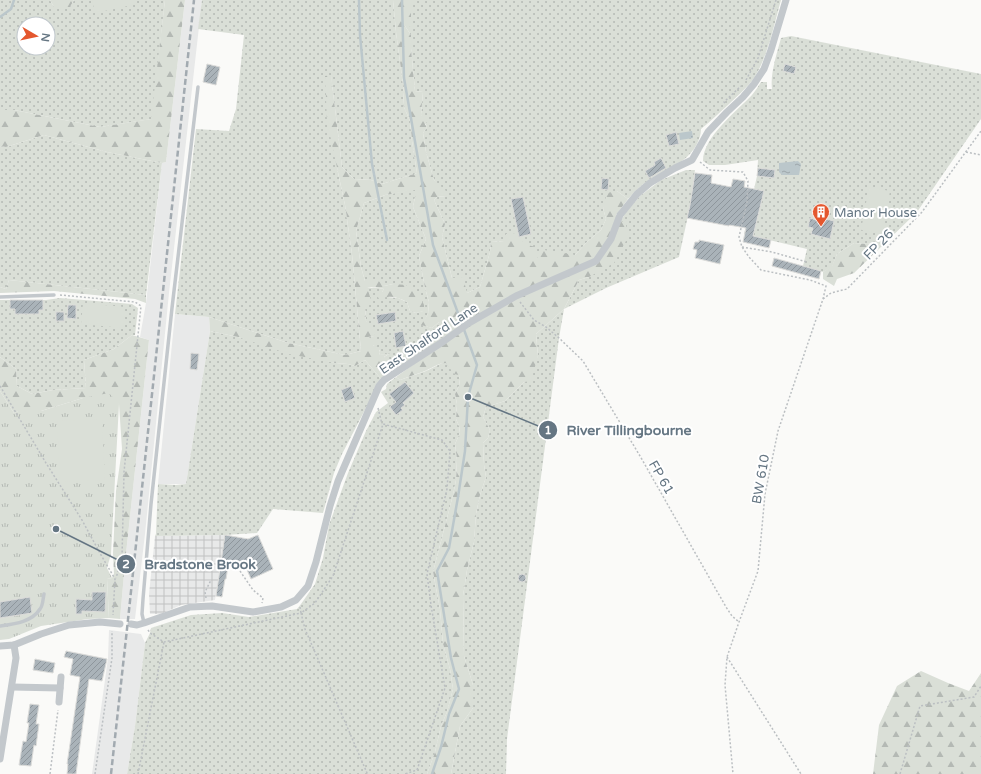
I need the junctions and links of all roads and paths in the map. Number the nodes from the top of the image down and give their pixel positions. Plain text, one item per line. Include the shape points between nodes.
1 (776, 0) edge
2 (786, 0) edge
3 (198, 87) dead end
4 (727, 112) junction
5 (981, 131) edge
6 (698, 151) junction
7 (966, 152) junction
8 (981, 155) edge
9 (742, 247) junction
10 (807, 262) dead end
11 (54, 295) joint
12 (516, 296) junction
13 (0, 297) edge
14 (823, 299) junction
15 (0, 386) edge
16 (375, 397) junction
17 (383, 424) junction
18 (240, 571) dead end
19 (115, 578) junction
20 (211, 580) dead end
21 (44, 594) dead end
22 (207, 606) junction
23 (299, 606) dead end
24 (260, 611) junction
25 (301, 613) junction
26 (739, 622) junction
27 (112, 623) junction
28 (144, 623) junction
29 (0, 626) edge
30 (150, 633) dead end
31 (164, 642) junction
32 (14, 645) junction
33 (0, 646) edge
34 (728, 657) junction
35 (61, 677) dead end
36 (981, 686) edge
37 (12, 687) junction
38 (60, 688) junction
39 (59, 702) joint
40 (0, 759) edge
41 (50, 774) edge
42 (95, 774) edge
43 (138, 774) edge
44 (367, 774) edge
45 (405, 774) edge
46 (733, 774) edge
47 (801, 774) edge
48 (900, 774) edge

1 - 4 path via 758,58 745,83 724,102
2 - 4 street, East Shalford Lane via 764,69 743,97
3 - 28 lane via 151,504 142,614
4 - 6 street, East Shalford Lane via 708,132
5 - 7 path, FP 26
6 - 9 path via 700,163 710,170 743,172 748,181 747,202 739,237
6 - 12 street, East Shalford Lane via 692,160 650,182 637,194 620,215 611,239 596,260
7 - 8 path
7 - 14 path, FP 26 via 922,212 847,289 831,293
9 - 10 path
9 - 14 path via 761,270 810,280 826,286
11 - 13 lane
11 - 19 path via 135,302 141,306 124,472 122,558
12 - 16 street, East Shalford Lane via 469,323 384,380
12 - 26 path, FP 61 via 534,320 559,338 582,361 640,456 726,607
14 - 26 path, BW 610 via 778,431 765,494 758,570
15 - 19 path
16 - 17 path
16 - 24 street, East Shalford Lane via 338,482 308,586 296,600 281,607
17 - 25 path via 333,576 315,603
17 - 45 path via 442,440 450,451 447,489 427,574 444,688 417,770
18 - 24 path via 253,590 263,598
19 - 27 path
20 - 22 path via 205,592
21 - 29 lane via 41,609 33,617
22 - 24 street, East Shalford Lane
22 - 28 street, East Shalford Lane via 190,607
23 - 25 path
25 - 31 path
25 - 44 path via 305,629
26 - 34 path, BW 610
27 - 28 street, East Shalford Lane
27 - 32 street, East Shalford Lane via 69,625
27 - 42 path via 112,658
30 - 31 path
31 - 43 path
32 - 33 street, East Shalford Lane
32 - 37 street via 16,658
34 - 46 path, BW 610 via 725,686
34 - 47 path
35 - 38 street
36 - 48 path via 974,697 920,706
37 - 38 street
37 - 40 street
38 - 39 street
39 - 41 path

